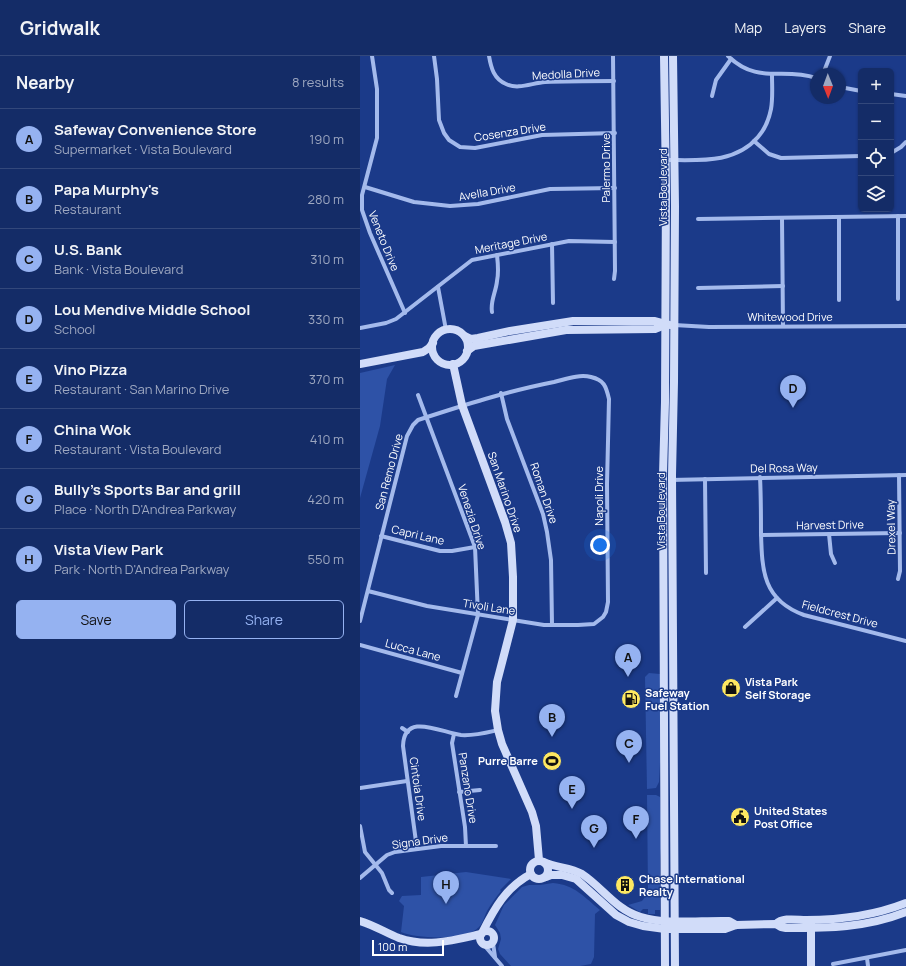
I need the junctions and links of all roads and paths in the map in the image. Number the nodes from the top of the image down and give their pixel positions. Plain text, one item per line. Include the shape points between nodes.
1 (372, 56) edge
2 (434, 56) edge
3 (489, 56) edge
4 (613, 56) edge
5 (664, 56) edge
6 (673, 56) edge
7 (830, 56) edge
8 (730, 58) edge
9 (825, 68) edge
10 (772, 75) junction
11 (810, 77) edge
12 (614, 81) junction
13 (846, 87) edge
14 (858, 90) edge
15 (894, 94) edge
16 (712, 96) dead end
17 (906, 96) edge
18 (615, 133) junction
19 (754, 141) junction
20 (906, 142) edge
21 (894, 151) edge
22 (858, 156) edge
23 (670, 160) junction
24 (365, 187) junction
25 (615, 188) junction
26 (898, 216) junction
27 (906, 216) edge
28 (839, 217) junction
29 (782, 218) junction
30 (698, 219) dead end
31 (615, 242) junction
32 (552, 244) junction
33 (497, 255) junction
34 (614, 279) dead end
35 (783, 286) junction
36 (438, 287) junction
37 (698, 288) dead end
38 (898, 299) dead end
39 (839, 300) dead end
40 (553, 303) dead end
41 (492, 312) dead end
42 (405, 313) junction
43 (666, 325) junction
44 (674, 325) junction
45 (783, 326) junction
46 (906, 326) edge
47 (360, 328) edge
48 (446, 330) junction
49 (465, 336) junction
50 (433, 343) junction
51 (467, 351) junction
52 (423, 352) junction
53 (434, 356) junction
54 (360, 364) edge
55 (452, 364) junction
56 (601, 381) joint
57 (501, 393) junction
58 (418, 395) dead end
59 (462, 405) junction
60 (427, 417) junction
61 (899, 475) junction
62 (906, 475) edge
63 (760, 477) junction
64 (705, 479) junction
65 (672, 480) junction
66 (663, 481) junction
67 (900, 533) junction
68 (829, 534) junction
69 (761, 535) junction
70 (381, 536) junction
71 (475, 547) junction
72 (834, 563) dead end
73 (706, 573) dead end
74 (898, 579) dead end
75 (368, 591) junction
76 (777, 598) junction
77 (605, 614) joint
78 (478, 615) junction
79 (513, 620) junction
80 (360, 621) edge
81 (552, 625) junction
82 (745, 627) dead end
83 (906, 641) edge
84 (360, 645) edge
85 (462, 673) junction
86 (456, 696) dead end
87 (402, 728) dead end
88 (498, 730) junction
89 (408, 732) junction
90 (454, 734) junction
91 (407, 781) junction
92 (360, 788) edge
93 (480, 790) dead end
94 (459, 792) junction
95 (360, 826) edge
96 (466, 846) junction
97 (496, 846) dead end
98 (417, 849) junction
99 (542, 861) junction
100 (376, 866) junction
101 (531, 874) junction
102 (546, 877) junction
103 (360, 878) edge
104 (392, 894) dead end
105 (906, 903) edge
106 (906, 912) edge
107 (490, 917) junction
108 (360, 920) edge
109 (811, 924) junction
110 (665, 925) junction
111 (674, 925) junction
112 (492, 932) junction
113 (482, 933) junction
114 (451, 941) junction
115 (493, 943) junction
116 (483, 944) junction
117 (906, 950) edge
118 (495, 957) junction
119 (866, 958) junction
120 (833, 964) dead end
121 (502, 966) edge
122 (666, 966) edge
123 (675, 966) edge
124 (811, 966) edge
125 (868, 966) edge

1 - 24 street, Veneto Drive via 377,88 377,138
2 - 18 street, Cosenza Drive via 439,120 449,140 460,147 475,148 542,135
3 - 12 street, Medolla Drive via 496,77 510,86 545,82
4 - 12 street, Palermo Drive
5 - 23 main road, Vista Boulevard
6 - 23 main road, Vista Boulevard
7 - 9 street
8 - 10 street via 746,69
8 - 16 street via 716,80
10 - 11 street via 792,74
10 - 19 street via 771,110 765,127
12 - 18 street, Palermo Drive
13 - 14 street
15 - 17 street
18 - 25 street, Palermo Drive
19 - 22 street via 769,154 781,158
19 - 23 street via 725,158
20 - 21 street
23 - 43 main road, Vista Boulevard
23 - 44 main road, Vista Boulevard
24 - 25 street, Avella Drive via 414,202 440,206 478,204 550,189
24 - 42 street, Veneto Drive via 361,204 363,216
25 - 31 street, Palermo Drive
26 - 27 street
26 - 28 street
26 - 38 street
28 - 29 street
28 - 39 street
29 - 30 street
29 - 35 street
31 - 32 street, Meritage Drive via 569,241
31 - 34 street, Palermo Drive
32 - 33 street, Meritage Drive
32 - 40 street
33 - 36 street, Meritage Drive via 472,260
33 - 41 street via 498,276 491,304
35 - 37 street
35 - 45 street
36 - 42 street, Meritage Drive
36 - 48 street
42 - 47 street, Meritage Drive via 396,320
43 - 44 main road
43 - 49 main road via 655,321 573,321 478,338
43 - 51 main road via 650,330 566,330 474,346
43 - 66 main road, Vista Boulevard
44 - 45 street, Whitewood Drive
44 - 65 main road, Vista Boulevard
45 - 46 street, Whitewood Drive
48 - 49 main road via 457,331
48 - 50 main road via 438,334
49 - 51 main road
50 - 52 main road
50 - 53 main road
51 - 55 main road via 463,359
52 - 53 main road
52 - 54 main road
53 - 55 main road via 444,364
55 - 59 main road, San Marino Drive
56 - 57 street, San Remo Drive via 580,377
56 - 77 street, Napoli Drive via 606,387 609,399 608,602
57 - 59 street, San Remo Drive
57 - 81 street, Roman Drive via 507,419 543,514 547,532 551,560
58 - 60 street, Venezia Drive
59 - 60 street, San Remo Drive
59 - 79 main road, San Marino Drive via 511,543
60 - 70 street, San Remo Drive via 418,420 407,436
60 - 71 street, Venezia Drive
61 - 62 street, Del Rosa Way
61 - 63 street, Del Rosa Way
61 - 67 street, Drexel Way
63 - 64 street, Del Rosa Way
63 - 69 street, Fieldcrest Drive
64 - 65 street, Del Rosa Way
64 - 73 street
65 - 66 street, Del Rosa Way
65 - 111 main road, Vista Boulevard
66 - 110 main road, Vista Boulevard
67 - 68 street, Harvest Drive
67 - 74 street, Drexel Way
68 - 69 street, Harvest Drive
68 - 72 street
69 - 76 street, Fieldcrest Drive via 763,572
70 - 71 street, Capri Lane via 440,551
70 - 75 street, San Remo Drive
71 - 78 street, Venezia Drive
75 - 78 street, Tivoli Lane via 427,606
75 - 80 street, San Remo Drive
76 - 82 street
76 - 83 street, Fieldcrest Drive via 804,616
77 - 81 street, Tivoli Lane via 599,621 589,625
78 - 79 street, Tivoli Lane
78 - 85 street, Venezia Drive
79 - 81 street, Tivoli Lane
79 - 88 main road, San Marino Drive via 496,688 495,712
84 - 85 street, Lucca Lane
85 - 86 street, Venezia Drive
87 - 89 street
88 - 90 street via 477,735
88 - 99 main road, San Marino Drive via 532,812
89 - 90 street via 422,726
89 - 91 street, Cintoia Drive via 403,746
90 - 94 street, Panzano Drive via 452,744
91 - 92 street
91 - 98 street, Cintoia Drive
93 - 94 street
94 - 96 street, Panzano Drive
95 - 100 street via 365,852
96 - 97 street, Signa Drive
96 - 98 street, Signa Drive
98 - 100 street, Signa Drive via 391,853
99 - 101 main road via 532,864
99 - 102 main road via 548,869
99 - 110 main road via 581,874 629,913
100 - 103 street, Signa Drive
100 - 104 street
101 - 102 main road via 538,880
101 - 107 main road via 507,892
102 - 110 main road via 558,874 572,878 625,920 642,926
105 - 109 main road via 864,916
106 - 109 main road via 858,926
107 - 112 main road
107 - 113 main road
108 - 114 main road via 406,940 425,943
109 - 111 main road via 786,928 776,924 736,924 725,929
109 - 124 main road
110 - 111 main road
110 - 122 main road, Vista Boulevard
111 - 123 main road, Vista Boulevard
112 - 113 main road
112 - 115 main road via 495,937
113 - 114 main road
113 - 116 main road via 480,939
114 - 116 main road
115 - 116 main road
115 - 118 street
116 - 118 street
117 - 119 street
118 - 121 street
119 - 120 street
119 - 125 street

